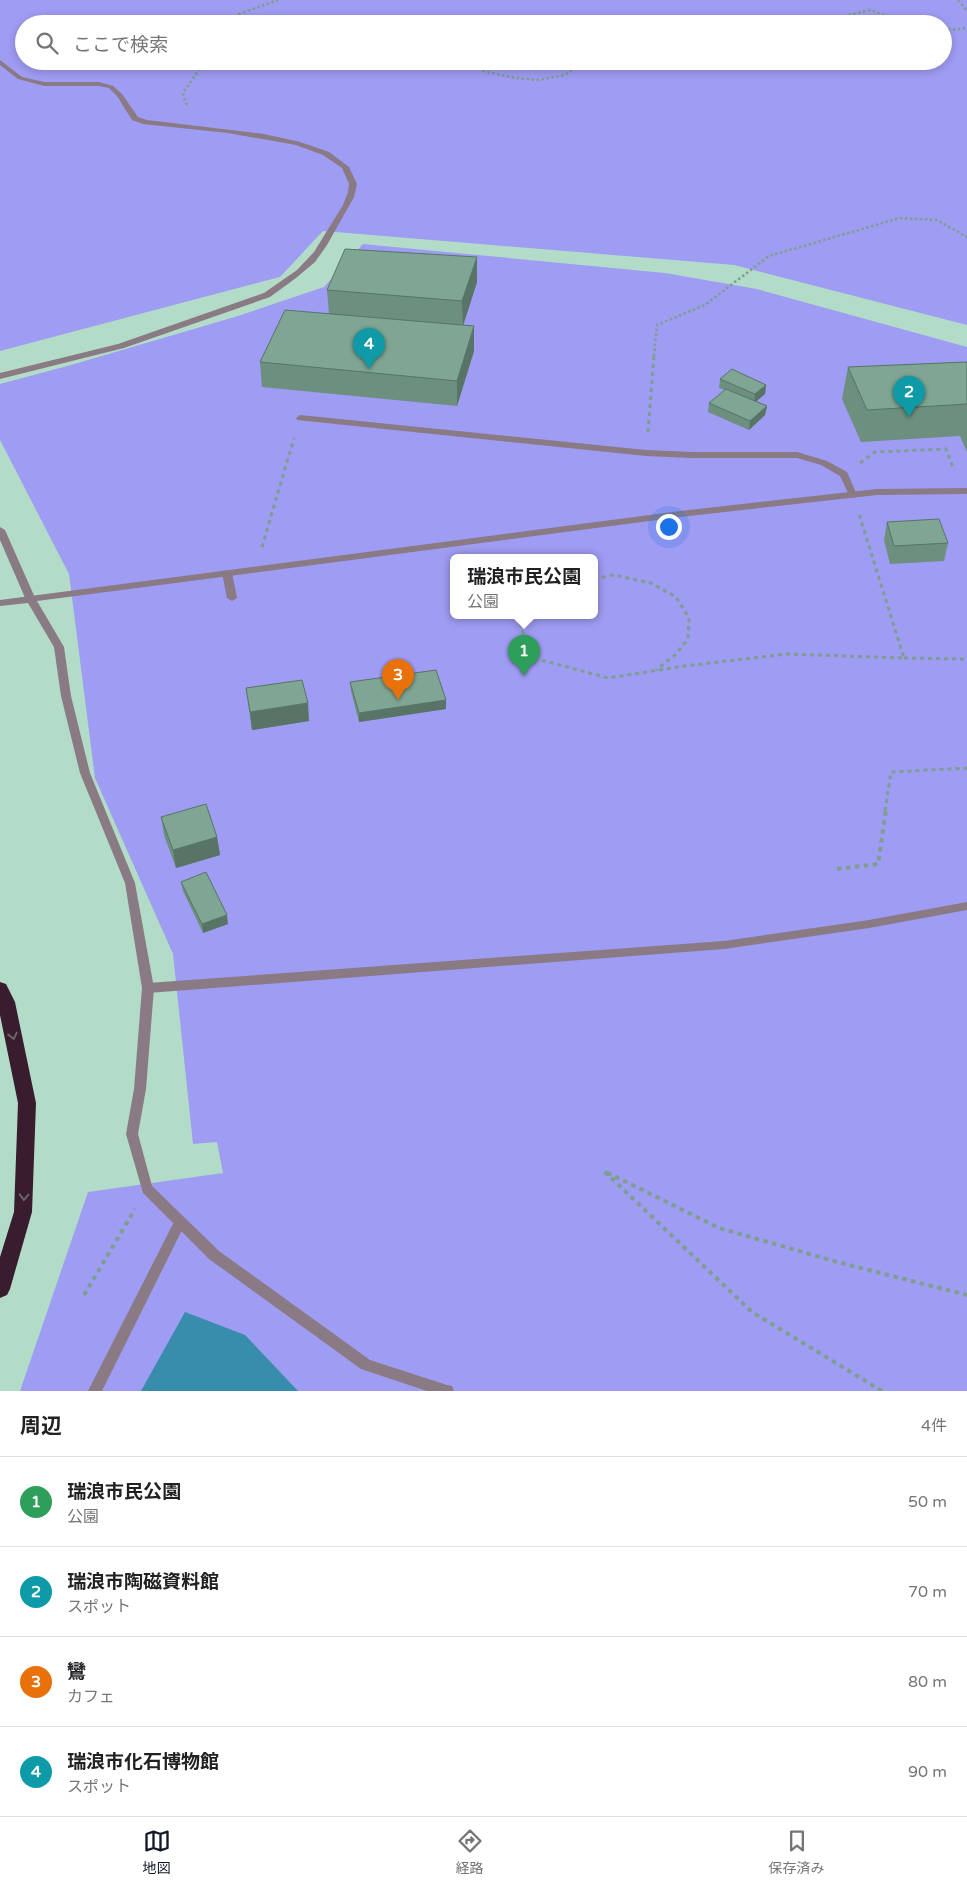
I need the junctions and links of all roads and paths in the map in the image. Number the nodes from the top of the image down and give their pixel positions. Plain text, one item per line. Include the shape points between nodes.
1 (278, 0) edge
2 (958, 0) edge
3 (967, 11) edge
4 (239, 15) edge
5 (850, 15) edge
6 (886, 15) edge
7 (967, 28) edge
8 (952, 30) edge
9 (0, 62) edge
10 (199, 70) edge
11 (482, 70) edge
12 (573, 70) edge
13 (192, 108) dead end
14 (967, 237) edge
15 (0, 376) edge
16 (300, 418) joint
17 (946, 448) dead end
18 (646, 453) junction
19 (844, 474) junction
20 (967, 491) edge
21 (853, 495) junction
22 (0, 530) edge
23 (260, 552) dead end
24 (228, 573) junction
25 (598, 578) edge
26 (232, 598) dead end
27 (31, 600) junction
28 (0, 603) edge
29 (519, 619) edge
30 (904, 658) junction
31 (967, 659) edge
32 (656, 670) junction
33 (967, 768) edge
34 (837, 869) dead end
35 (967, 906) edge
36 (148, 988) junction
37 (0, 989) edge
38 (147, 1189) junction
39 (180, 1222) junction
40 (0, 1289) edge
41 (84, 1295) dead end
42 (967, 1295) edge
43 (95, 1391) edge
44 (447, 1391) edge
45 (882, 1391) edge

1 - 4 path
2 - 3 path
5 - 6 path via 866,9
7 - 8 path
9 - 15 street via 20,78 44,84 99,84 111,88 120,95 135,118 146,122 290,140 314,147 348,168 353,184 348,202 316,254 286,283 267,295 121,346
10 - 13 path via 183,96 186,105
11 - 12 path via 538,80 565,76
14 - 18 path via 937,220 900,218 876,224 769,256 705,305 657,326
16 - 18 street
16 - 23 path
17 - 19 path via 875,452
18 - 19 street via 797,455 824,463
19 - 21 street
20 - 21 street
21 - 24 street via 680,514
21 - 30 path
22 - 27 street
24 - 26 street
24 - 27 street
25 - 32 path via 614,575 651,583 676,597 689,618 688,639
27 - 28 street
27 - 36 street via 58,647 85,773 130,883
29 - 32 path via 530,658 608,678
30 - 31 path
30 - 32 path via 786,654
33 - 34 path via 891,772 878,864
35 - 36 street via 724,945
36 - 38 street via 140,1089 132,1134
37 -> 40 highway via 6,1002 27,1103 23,1212
38 - 39 street
38 - 41 path
39 - 43 street
39 - 44 street via 214,1255 366,1365
42 - 45 path via 719,1228 604,1171 752,1312

